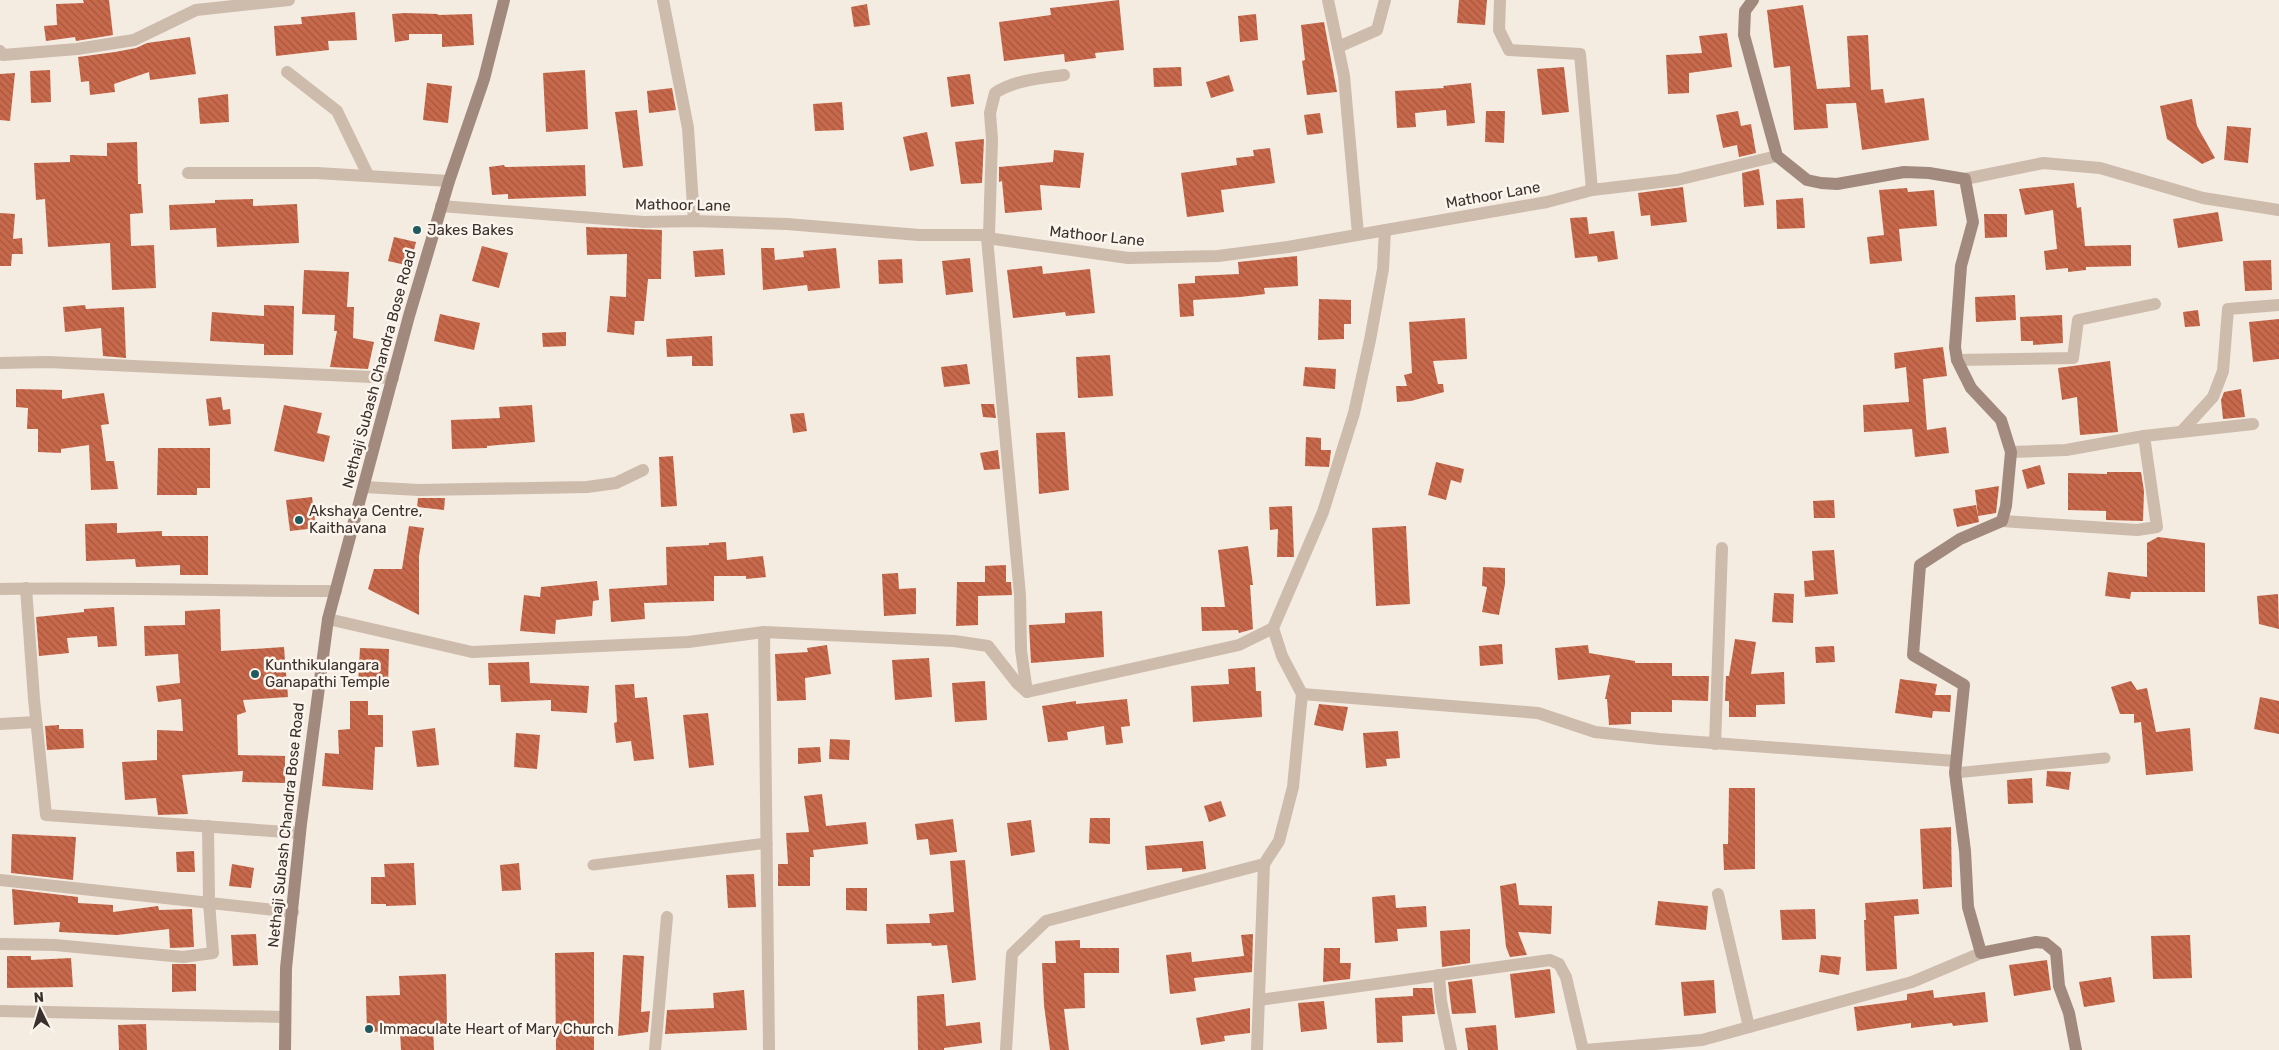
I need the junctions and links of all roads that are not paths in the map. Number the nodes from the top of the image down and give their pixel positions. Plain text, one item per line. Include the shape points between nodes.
1 (288, 0) edge
2 (504, 0) edge
3 (663, 0) edge
4 (1328, 0) edge
5 (1385, 0) edge
6 (1500, 0) edge
7 (1753, 0) edge
8 (196, 5) edge
9 (1338, 47) junction
10 (0, 51) edge
11 (287, 72) dead end
12 (1064, 75) dead end
13 (1778, 156) junction
14 (188, 173) dead end
15 (368, 175) junction
16 (1965, 179) junction
17 (449, 180) junction
18 (1592, 190) junction
19 (441, 206) junction
20 (2279, 210) edge
21 (694, 221) junction
22 (1384, 230) junction
23 (1358, 234) junction
24 (988, 237) junction
25 (2155, 304) dead end
26 (2279, 305) edge
27 (1957, 360) junction
28 (0, 363) edge
29 (393, 378) junction
30 (2253, 424) dead end
31 (2181, 432) junction
32 (2144, 436) junction
33 (2011, 452) junction
34 (643, 470) dead end
35 (364, 487) junction
36 (2002, 521) junction
37 (1722, 548) dead end
38 (26, 588) junction
39 (0, 589) edge
40 (336, 591) junction
41 (328, 619) junction
42 (1273, 628) junction
43 (764, 632) junction
44 (1027, 692) junction
45 (1302, 694) junction
46 (36, 722) junction
47 (0, 724) edge
48 (1715, 744) junction
49 (2105, 758) dead end
50 (1955, 767) junction
51 (208, 826) junction
52 (300, 833) junction
53 (767, 843) junction
54 (1264, 864) junction
55 (593, 865) dead end
56 (0, 880) edge
57 (1718, 894) dead end
58 (209, 902) junction
59 (293, 912) junction
60 (667, 917) dead end
61 (1, 944) dead end
62 (1981, 953) junction
63 (1439, 975) junction
64 (1259, 1000) junction
65 (0, 1011) edge
66 (285, 1017) junction
67 (1749, 1027) junction
68 (1702, 1045) edge
69 (285, 1050) edge
70 (655, 1050) edge
71 (769, 1050) edge
72 (1006, 1050) edge
73 (1257, 1050) edge
74 (1451, 1050) edge
75 (1584, 1050) edge
76 (2076, 1050) edge

1 - 8 street
2 - 17 street, Nethaji Subash Chandra Bose Road via 484,79
3 - 21 street via 688,128
4 - 9 street
5 - 9 street via 1377,30
6 - 18 street via 1498,30 1509,50 1580,54
7 - 13 street via 1745,11 1744,35
8 - 10 street via 134,40 22,54 3,55
9 - 23 street via 1344,76
11 - 15 street via 337,111
12 - 24 street via 1027,81 995,93 990,113
13 - 16 street via 1807,180 1821,183 1837,184 1904,172
13 - 18 street, Mathoor Lane via 1677,180
14 - 15 street
15 - 17 street
16 - 20 street via 2043,163 2100,168 2203,198
16 - 27 street via 1973,222 1961,266 1955,347
17 - 19 street, Nethaji Subash Chandra Bose Road
18 - 22 street, Mathoor Lane via 1547,202
19 - 21 street, Mathoor Lane via 644,222
19 - 29 street, Nethaji Subash Chandra Bose Road
21 - 24 street, Mathoor Lane
22 - 23 street, Mathoor Lane
22 - 42 street via 1382,269 1354,414 1323,512
23 - 24 street, Mathoor Lane via 1288,248 1218,256 1128,258
24 - 44 street
25 - 27 street via 2078,320 2073,358
26 - 31 street via 2228,308 2223,371 2213,397
27 - 33 street via 1971,388 2001,420
28 - 29 street via 48,362
29 - 35 street, Nethaji Subash Chandra Bose Road
30 - 31 street
31 - 32 street
32 - 33 street via 2066,450
32 - 36 street via 2157,526 2137,530
33 - 36 street
34 - 35 street via 616,483 586,487 419,490
35 - 40 street, Nethaji Subash Chandra Bose Road
36 - 50 street via 1960,539 1920,565 1913,655 1964,685
37 - 48 street
38 - 39 street
38 - 40 street
38 - 46 street
40 - 41 street, Nethaji Subash Chandra Bose Road
41 - 43 street via 472,652 688,642
41 - 52 street, Nethaji Subash Chandra Bose Road
42 - 44 street via 1240,645
42 - 45 street via 1282,656
43 - 44 street via 988,646
43 - 53 street
45 - 48 street via 1538,713 1595,732
45 - 54 street via 1293,787 1279,841
46 - 47 street
46 - 51 street via 46,815
48 - 50 street
49 - 50 lane
50 - 62 street via 1968,907
51 - 52 street
51 - 58 street
52 - 59 street, Nethaji Subash Chandra Bose Road
53 - 55 lane
53 - 71 street
54 - 64 street
54 - 72 street via 1046,921 1012,954
56 - 58 street
57 - 67 street
58 - 59 street
58 - 61 street via 213,952 183,957 55,945
59 - 66 street, Nethaji Subash Chandra Bose Road via 286,968
60 - 70 street
62 - 67 street via 1912,982
62 - 76 street via 2036,942 2045,943 2056,952 2059,986 2069,1013
63 - 64 street
63 - 74 street
63 - 75 street via 1550,960 1559,964 1566,977
64 - 73 street
65 - 66 street
66 - 69 street, Nethaji Subash Chandra Bose Road
67 - 68 street
68 - 75 street

